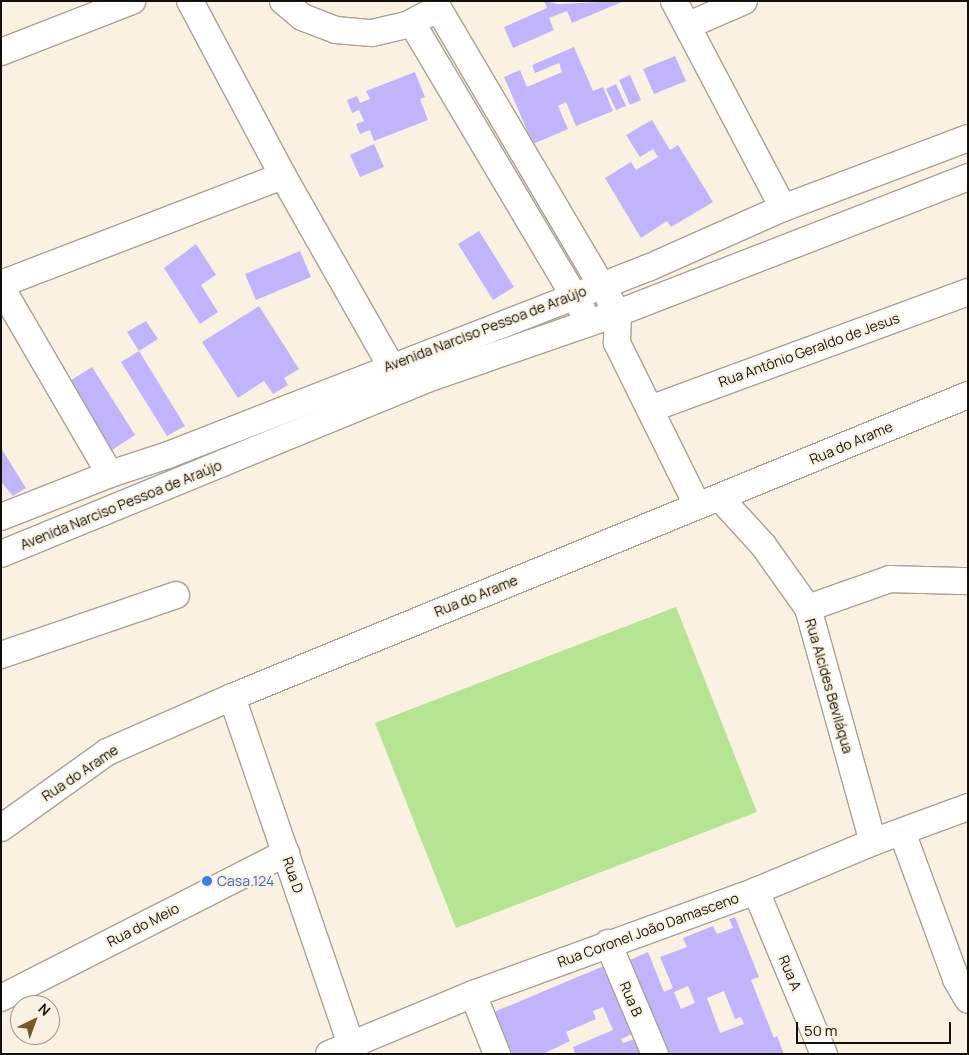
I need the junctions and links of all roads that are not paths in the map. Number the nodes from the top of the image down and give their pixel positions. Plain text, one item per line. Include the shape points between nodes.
1 (132, 1) edge
2 (190, 1) edge
3 (283, 1) edge
4 (674, 1) edge
5 (744, 1) edge
6 (442, 5) edge
7 (412, 23) junction
8 (689, 25) junction
9 (1, 52) edge
10 (968, 138) edge
11 (283, 176) junction
12 (968, 177) edge
13 (783, 208) junction
14 (602, 283) junction
15 (1, 285) edge
16 (968, 292) edge
17 (574, 294) junction
18 (618, 313) junction
19 (589, 323) junction
20 (617, 343) junction
21 (391, 366) junction
22 (968, 395) edge
23 (650, 409) junction
24 (110, 474) junction
25 (709, 501) junction
26 (1, 517) edge
27 (1, 554) edge
28 (968, 581) edge
29 (176, 596) dead end
30 (808, 608) junction
31 (1, 655) edge
32 (232, 697) junction
33 (968, 807) edge
34 (1, 828) edge
35 (902, 832) junction
36 (873, 842) junction
37 (286, 853) junction
38 (756, 891) junction
39 (608, 944) junction
40 (473, 994) junction
41 (1, 998) edge
42 (968, 1000) edge
43 (344, 1051) edge
44 (497, 1054) edge
45 (655, 1054) edge
46 (824, 1054) edge

1 - 9 street
2 - 11 street
3 - 7 street via 302,16 336,30 372,33
4 - 8 street
5 - 8 street
6 - 7 street
6 - 14 street
7 - 17 street
8 - 13 street
10 - 13 street, Avenida Narciso Pessoa de Araújo
11 - 15 street
11 - 21 street
12 - 18 street, Avenida Narciso Pessoa de Araújo
13 - 14 street, Avenida Narciso Pessoa de Araújo via 650,267
14 - 17 street, Avenida Narciso Pessoa de Araújo
14 - 18 street
15 - 24 street
16 - 23 street, Rua Antônio Geraldo de Jesus
17 - 19 street
17 - 21 street, Avenida Narciso Pessoa de Araújo
18 - 19 street, Avenida Narciso Pessoa de Araújo
18 - 20 street
19 - 20 street
19 - 27 street, Avenida Narciso Pessoa de Araújo via 433,377
20 - 23 street, Rua Alcides Beviláqua
21 - 24 street, Avenida Narciso Pessoa de Araújo via 168,456
22 - 25 street, Rua do Arame
23 - 25 street, Rua Alcides Beviláqua
24 - 26 street, Avenida Narciso Pessoa de Araújo
25 - 30 street, Rua Alcides Beviláqua via 763,545
25 - 32 street, Rua do Arame
28 - 30 street via 890,579
29 - 31 street
30 - 36 street, Rua Alcides Beviláqua
32 - 34 street, Rua do Arame via 107,752
32 - 37 street, Rua D
33 - 35 street, Rua Coronel João Damasceno
35 - 36 street, Rua Coronel João Damasceno
35 - 42 street via 956,979
36 - 38 street, Rua Coronel João Damasceno
37 - 41 street, Rua do Meio
37 - 43 street, Rua D
38 - 39 street, Rua Coronel João Damasceno
38 - 46 street, Rua A
39 - 40 street, Rua Coronel João Damasceno
39 - 45 street, Rua B
40 - 43 street, Rua Coronel João Damasceno
40 - 44 street

